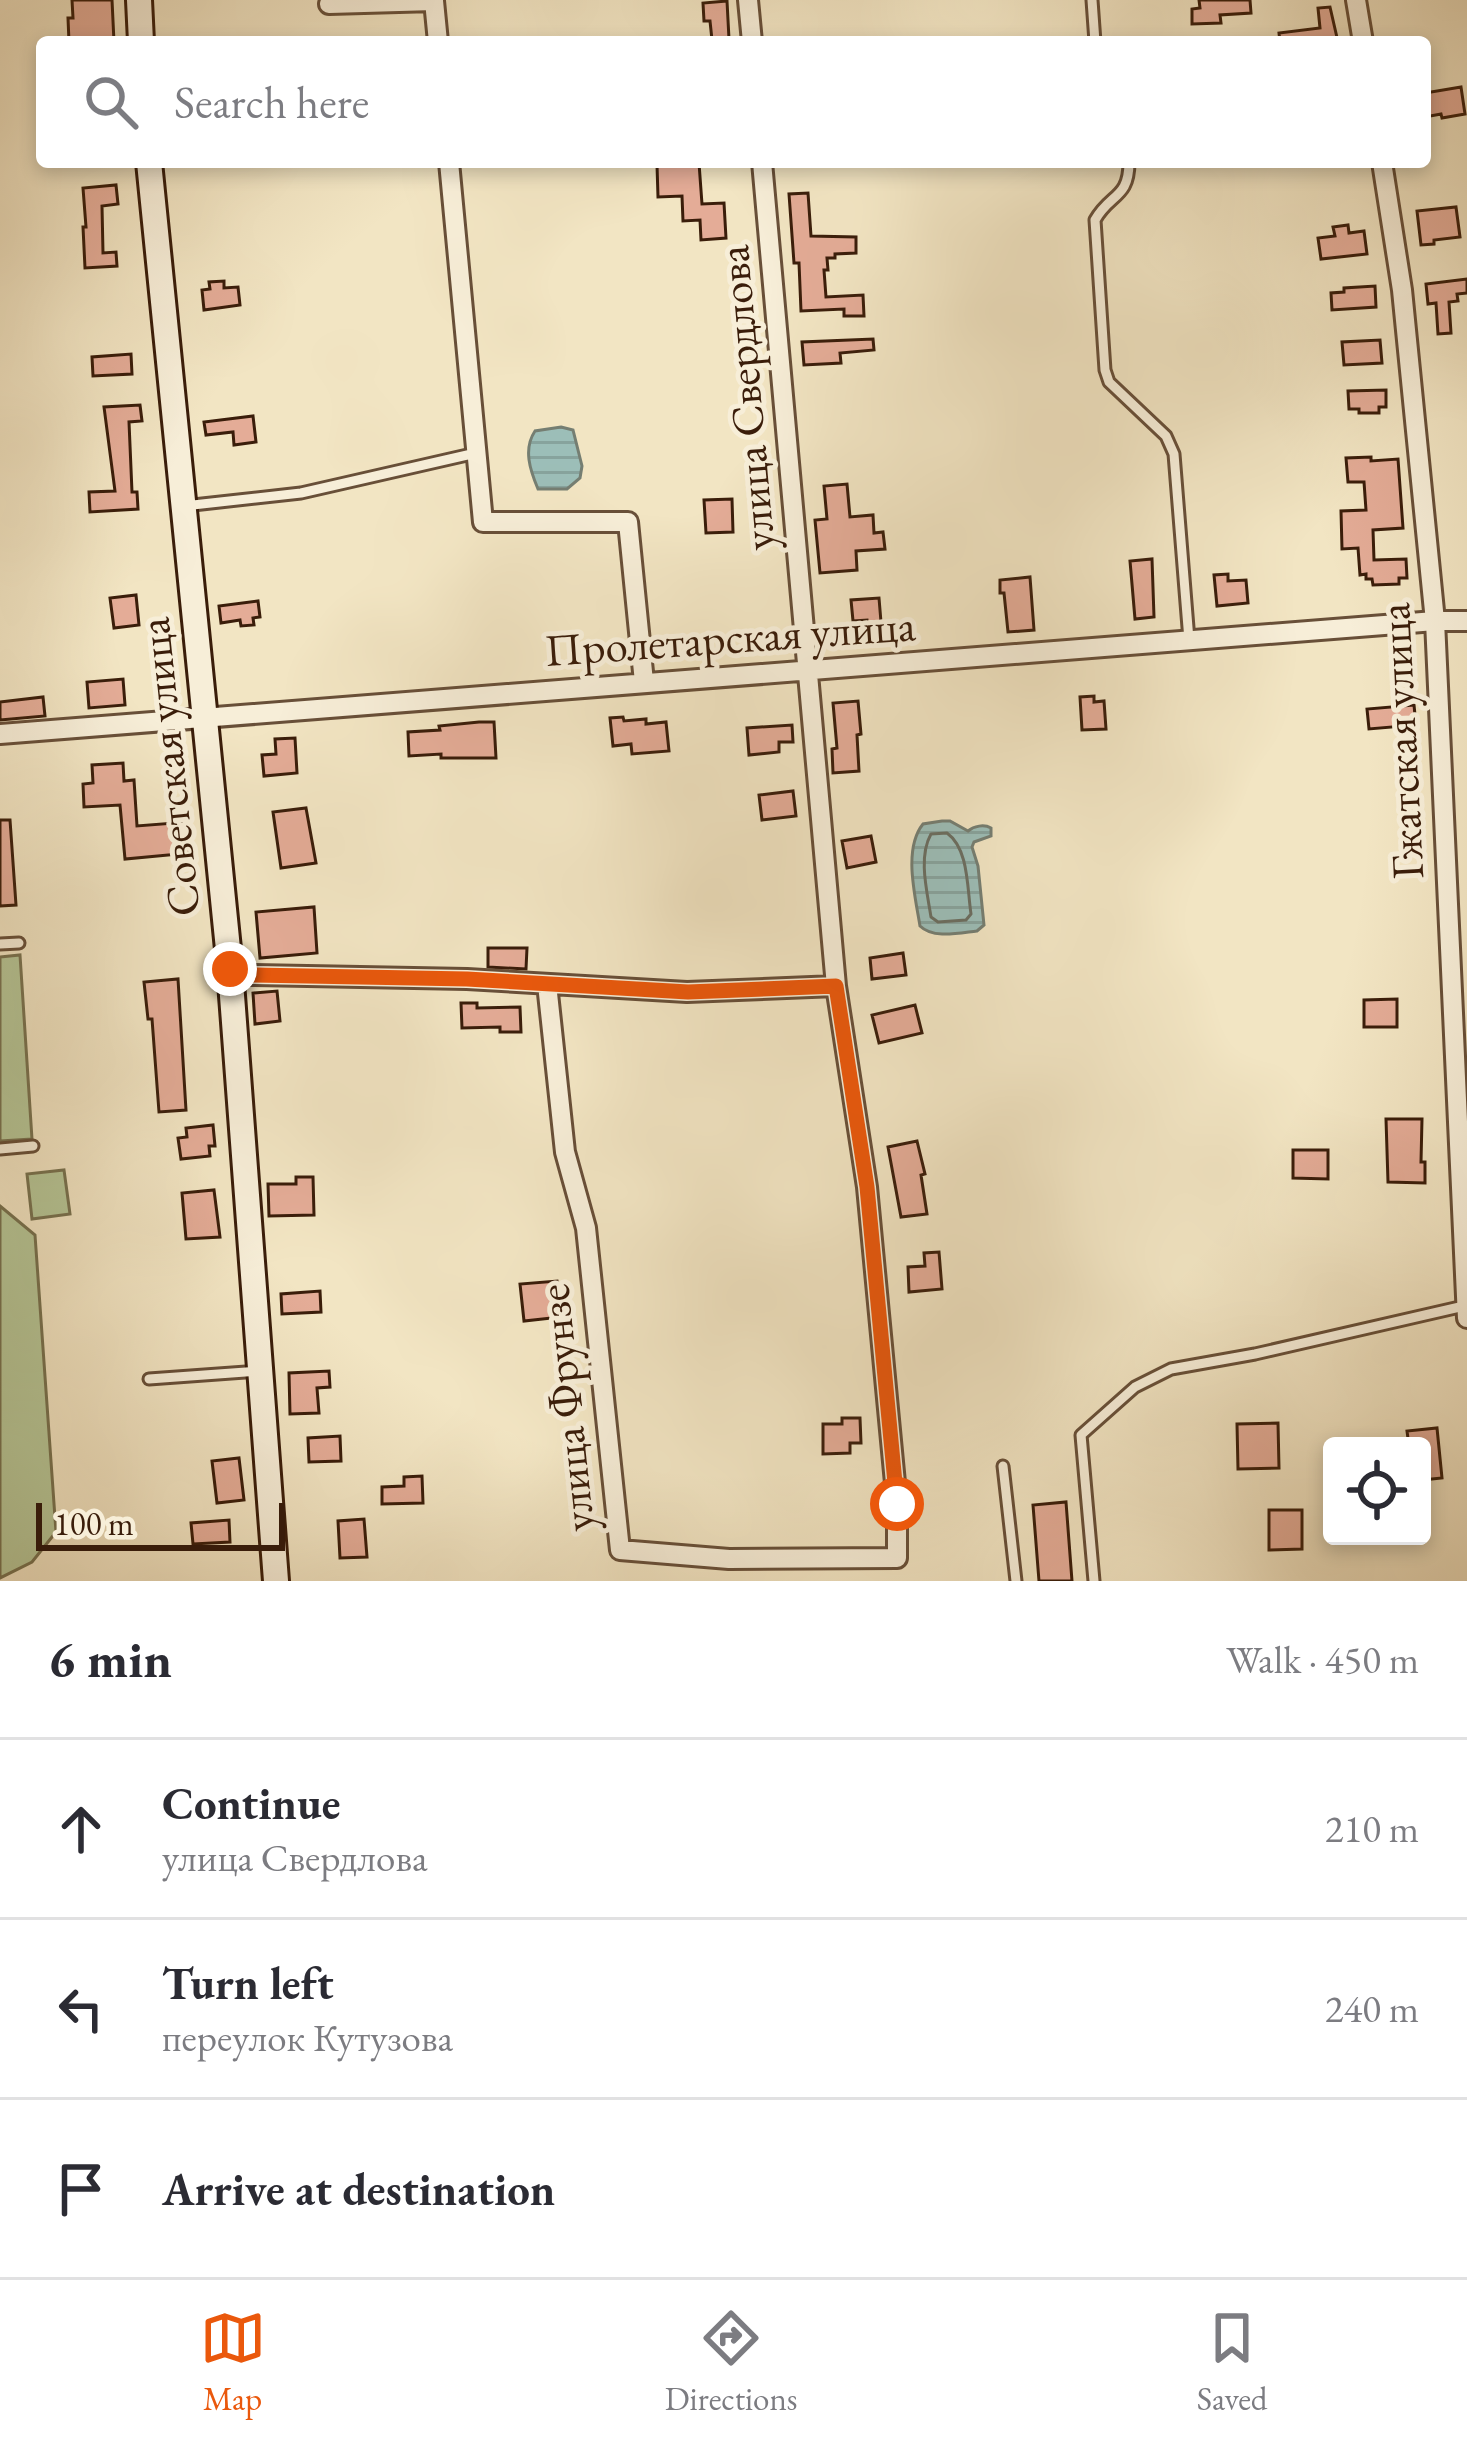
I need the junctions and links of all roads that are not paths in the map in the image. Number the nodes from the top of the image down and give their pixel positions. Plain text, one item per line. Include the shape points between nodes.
1 (139, 0) edge
2 (748, 0) edge
3 (1092, 0) edge
4 (1356, 0) edge
5 (329, 4) dead end
6 (141, 36) edge
7 (437, 36) edge
8 (751, 36) edge
9 (1095, 36) edge
10 (1362, 36) edge
11 (150, 168) edge
12 (450, 168) edge
13 (763, 168) edge
14 (1129, 168) edge
15 (1383, 168) edge
16 (476, 453) junction
17 (184, 506) junction
18 (1436, 621) junction
19 (1467, 621) edge
20 (1189, 640) junction
21 (808, 670) junction
22 (644, 682) junction
23 (206, 717) junction
24 (0, 734) edge
25 (19, 943) dead end
26 (0, 944) edge
27 (230, 969) junction
28 (547, 984) junction
29 (836, 986) junction
30 (33, 1146) dead end
31 (0, 1149) edge
32 (1466, 1306) edge
33 (1467, 1318) edge
34 (259, 1371) junction
35 (149, 1379) dead end
36 (1003, 1466) dead end
37 (897, 1558) joint
38 (276, 1581) edge
39 (1016, 1581) edge
40 (1094, 1581) edge

1 - 6 main road
2 - 8 street
3 - 9 lane
4 - 10 street
5 - 7 street via 434,1
11 - 17 main road, Советская улица
12 - 16 street
13 - 21 street, улица Свердлова
14 - 20 lane via 1129,181 1095,220 1105,370 1174,454
15 - 18 street, Гжатская улица
16 - 17 lane via 301,493
16 - 22 street via 482,522 628,522
17 - 23 main road, Советская улица
18 - 19 street, Пролетарская улица
18 - 20 street, Пролетарская улица
18 - 32 street, Гжатская улица
20 - 21 street, Пролетарская улица
21 - 22 street, Пролетарская улица
21 - 29 street, улица Свердлова
22 - 23 street, Пролетарская улица
23 - 24 street, Пролетарская улица
23 - 27 main road, Советская улица
25 - 26 lane
27 - 28 street
27 - 34 main road, Советская улица
28 - 29 street via 688,992
28 - 37 street, улица Фрунзе via 565,1152 586,1228 620,1550
29 - 37 street, улица Свердлова via 867,1187
30 - 31 lane
32 - 33 street, Гжатская улица
32 - 40 lane via 1171,1369 1135,1387 1081,1435
34 - 35 lane
34 - 38 main road, Советская улица
36 - 39 lane

